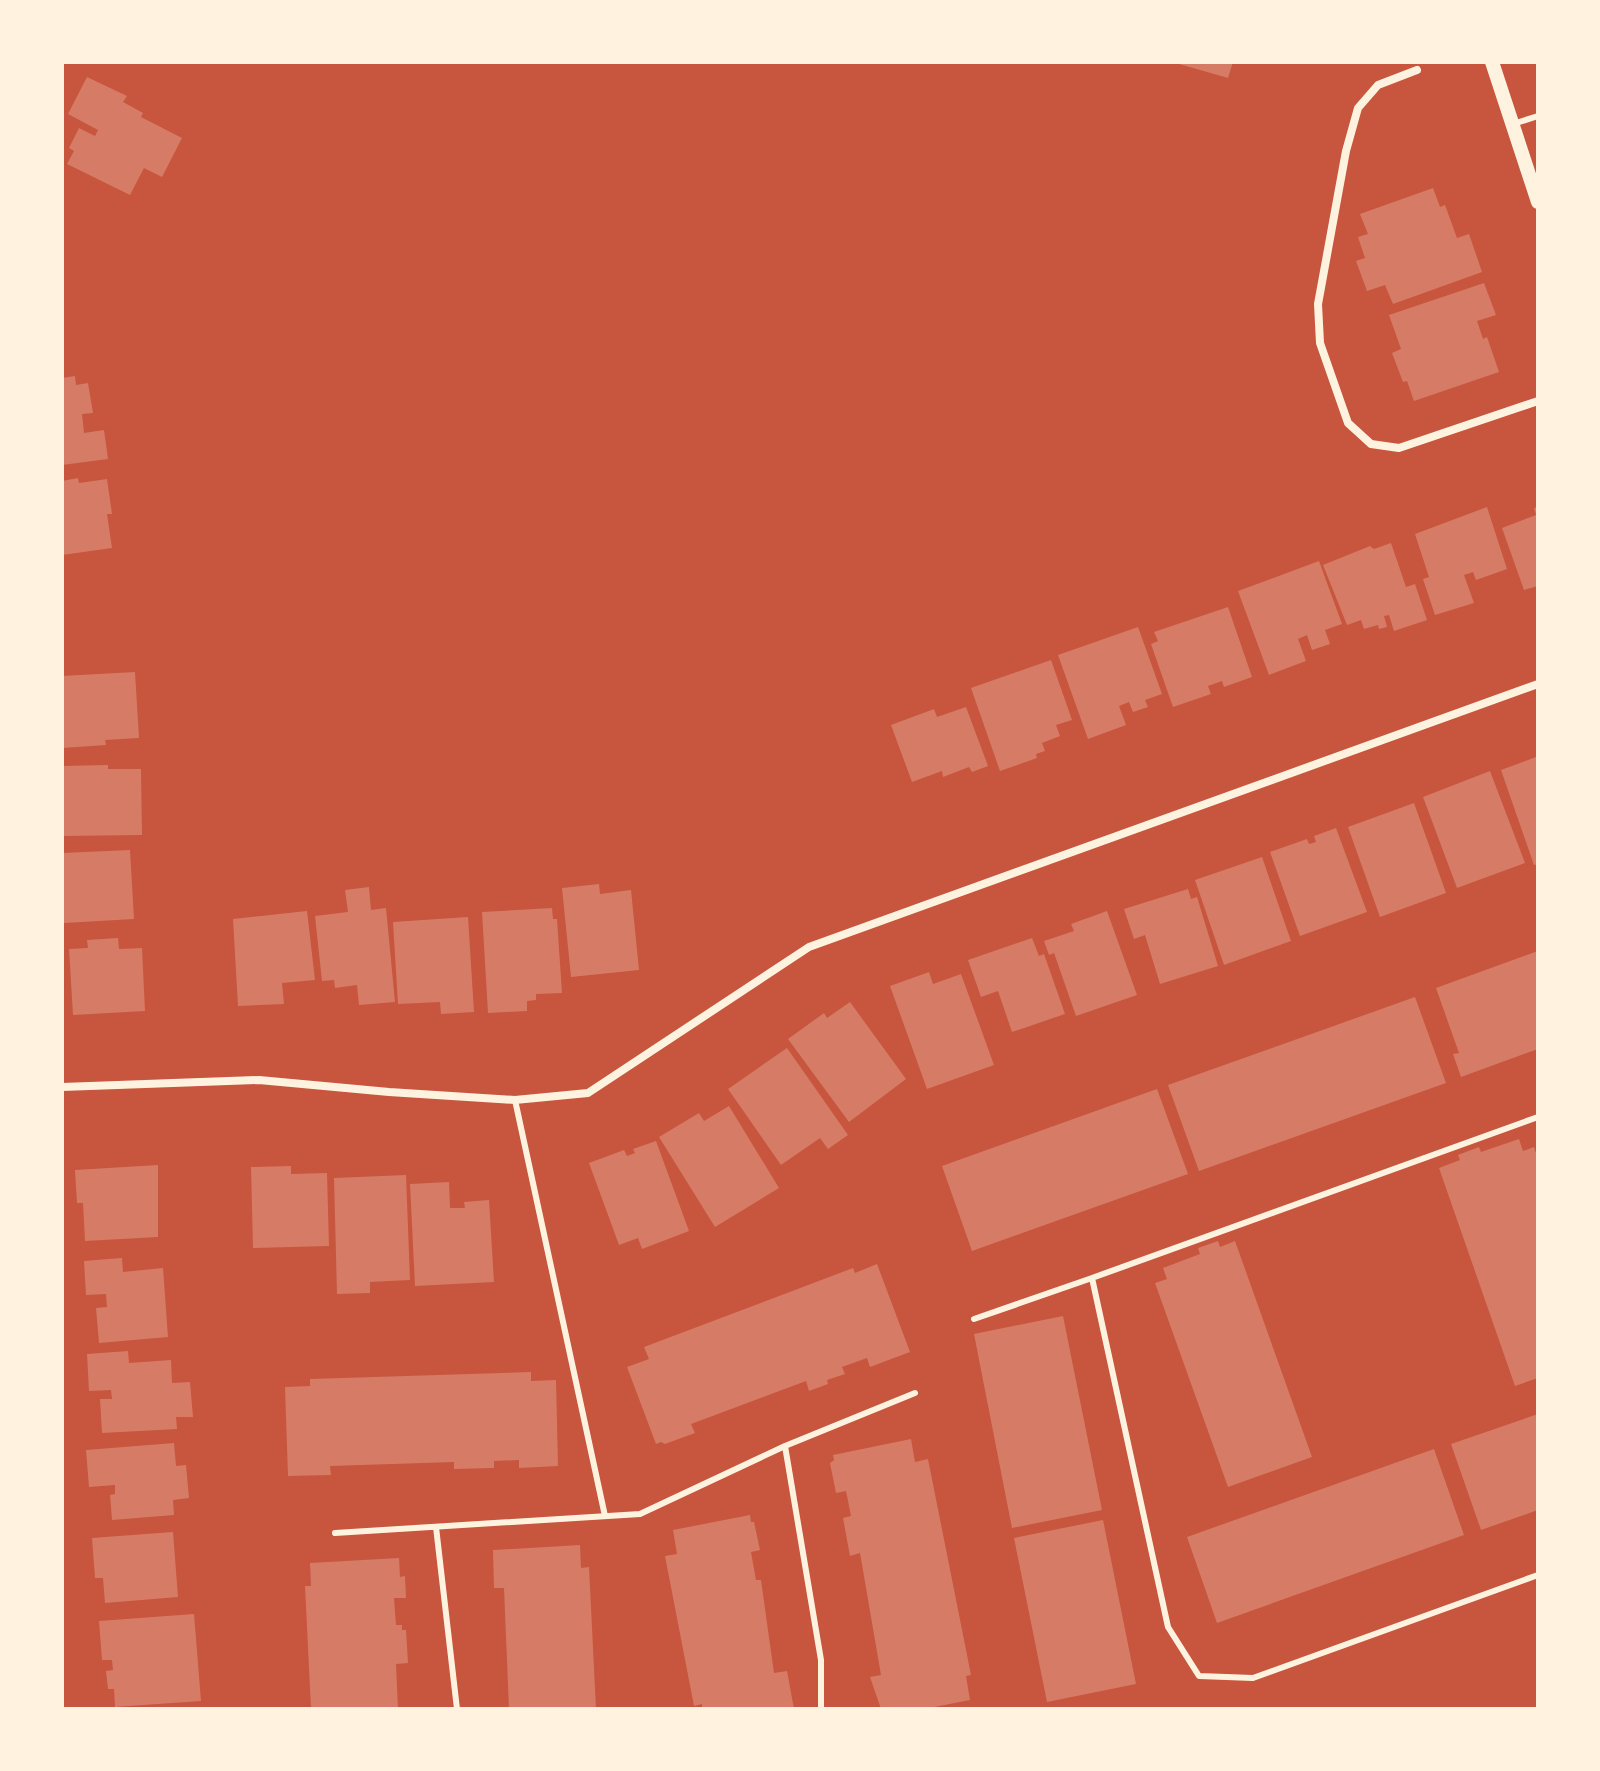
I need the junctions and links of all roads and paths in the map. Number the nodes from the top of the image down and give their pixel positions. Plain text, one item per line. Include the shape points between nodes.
1 (1492, 62) edge
2 (1417, 70) dead end
3 (1538, 116) edge
4 (1513, 124) junction
5 (1538, 202) edge
6 (1538, 401) edge
7 (1538, 684) edge
8 (62, 1087) edge
9 (515, 1100) junction
10 (1538, 1117) edge
11 (1092, 1278) junction
12 (974, 1319) dead end
13 (915, 1393) dead end
14 (785, 1446) junction
15 (605, 1516) junction
16 (436, 1527) junction
17 (335, 1533) dead end
18 (1538, 1575) edge
19 (457, 1709) edge
20 (821, 1709) edge

1 - 4 street
2 - 6 street via 1378,85 1358,108 1346,151 1318,304 1320,343 1348,423 1371,444 1399,448
3 - 4 lane
4 - 5 street
7 - 9 street via 809,947 588,1093
8 - 9 street via 259,1080
9 - 15 lane
10 - 11 lane
11 - 12 lane
11 - 18 lane via 1168,1627 1199,1676 1253,1678
13 - 14 lane
14 - 15 lane via 640,1514
14 - 20 lane via 821,1660
15 - 16 lane
16 - 17 lane
16 - 19 lane

